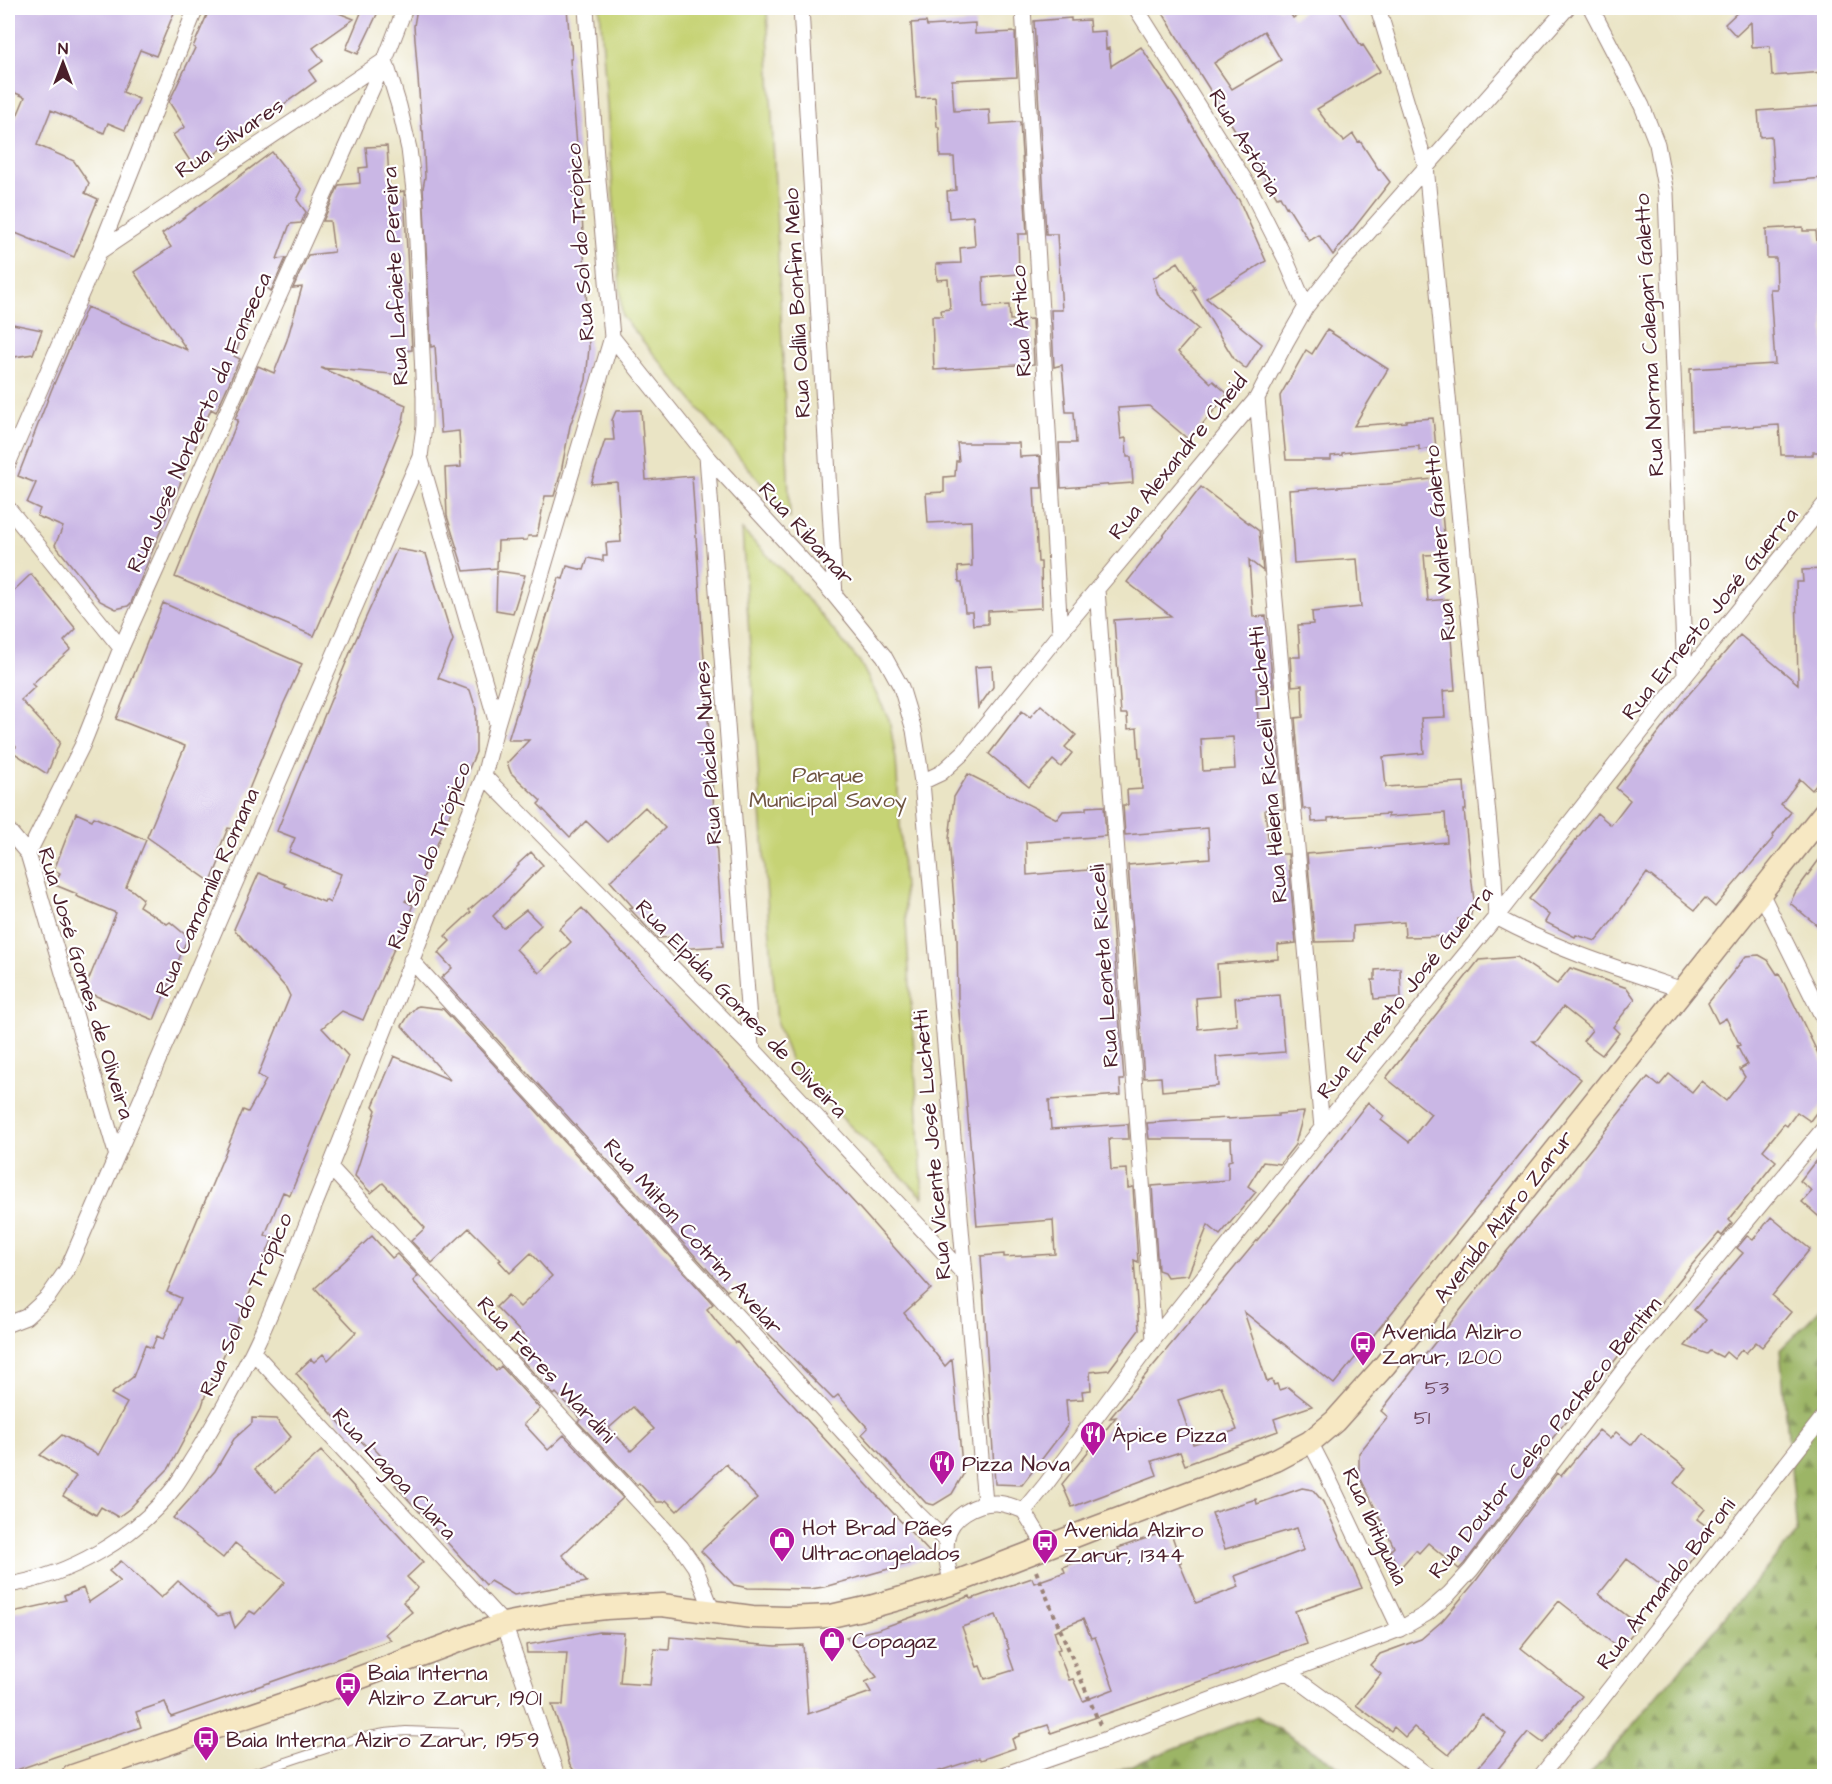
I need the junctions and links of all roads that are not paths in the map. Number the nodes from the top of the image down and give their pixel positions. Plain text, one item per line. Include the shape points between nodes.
1 (196, 8) edge
2 (405, 8) edge
3 (586, 8) edge
4 (801, 8) edge
5 (1023, 8) edge
6 (1136, 8) edge
7 (1378, 8) edge
8 (1567, 8) edge
9 (1591, 8) edge
10 (384, 60) junction
11 (1426, 166) junction
12 (99, 252) junction
13 (1306, 307) junction
14 (612, 337) junction
15 (1257, 398) junction
16 (707, 456) junction
17 (420, 457) junction
18 (8, 464) edge
19 (1824, 506) edge
20 (8, 508) edge
21 (1097, 590) junction
22 (835, 596) junction
23 (1060, 633) junction
24 (121, 648) junction
25 (1685, 676) junction
26 (497, 724) junction
27 (484, 776) junction
28 (922, 782) junction
29 (1824, 813) edge
30 (8, 830) edge
31 (28, 854) junction
32 (1761, 893) junction
33 (1496, 917) junction
34 (411, 960) junction
35 (1683, 990) junction
36 (1824, 1020) edge
37 (751, 1047) junction
38 (1322, 1128) junction
39 (1824, 1128) edge
40 (116, 1154) junction
41 (330, 1167) junction
42 (965, 1275) junction
43 (8, 1324) edge
44 (1154, 1339) junction
45 (253, 1352) junction
46 (1824, 1416) edge
47 (1310, 1442) junction
48 (985, 1503) junction
49 (1024, 1511) junction
50 (946, 1540) junction
51 (1037, 1550) junction
52 (951, 1584) junction
53 (8, 1585) edge
54 (713, 1612) junction
55 (504, 1624) junction
56 (1400, 1629) junction
57 (1287, 1672) junction
58 (459, 1733) dead end
59 (73, 1776) edge
60 (244, 1776) edge
61 (557, 1776) edge
62 (1000, 1776) edge
63 (1429, 1776) edge
64 (1541, 1776) edge

1 - 12 street
2 - 10 street, Rua José Norberto da Fonseca
3 - 14 street, Rua Sol do Trópico
4 - 22 street, Rua Odília Bonfim Melo
5 - 23 street, Rua Ártico
6 - 13 street, Rua Astória via 1249,187
7 - 11 street, Rua Walter Galetto
8 - 11 street, Rua Alexandre Cheid
9 - 25 street, Rua Norma Calegari Galetto via 1657,144 1666,193
10 - 12 street, Rua Silvares
10 - 17 street, Rua Lafaiete Pereira via 409,149 415,199 424,388
10 - 24 street, Rua José Norberto da Fonseca
11 - 13 street, Rua Alexandre Cheid
11 - 33 street, Rua Walter Galetto
12 - 18 street
13 - 15 street, Rua Alexandre Cheid
14 - 16 street, Rua Ribamar
14 - 26 street, Rua Sol do Trópico
15 - 21 street, Rua Alexandre Cheid
15 - 38 street, Rua Helena Ricceli Luchetti
16 - 22 street, Rua Ribamar
16 - 37 street, Rua Plácido Nunes
17 - 26 street
17 - 40 street, Rua Camomila Romana
19 - 25 street, Rua Ernesto José Guerra
20 - 24 street
21 - 23 street, Rua Alexandre Cheid
21 - 44 street, Rua Leoneta Ricceli
22 - 28 street, Rua Ribamar via 884,656 901,687 914,730
23 - 28 street, Rua Alexandre Cheid via 964,752 941,773
24 - 31 street, Rua José Norberto da Fonseca via 82,746
25 - 33 street, Rua Ernesto José Guerra
26 - 27 street, Rua Sol do Trópico
27 - 34 street, Rua Sol do Trópico
27 - 37 street, Rua Elpídia Gomes de Oliveira
28 - 42 street, Rua Vicente José Luchetti
29 - 32 street, Avenida Alziro Zarur
30 - 31 street, Rua José Gomes de Oliveira
31 - 40 street, Rua José Gomes de Oliveira
32 - 35 street, Avenida Alziro Zarur
32 - 36 street
33 - 35 street via 1554,944
33 - 38 street, Rua Ernesto José Guerra
34 - 41 street, Rua Sol do Trópico
34 - 50 street, Rua Milton Cotrim Avelar via 917,1513
35 - 47 street, Avenida Alziro Zarur via 1385,1365 1339,1417
37 - 42 street, Rua Elpídia Gomes de Oliveira
38 - 44 street, Rua Ernesto José Guerra
39 - 56 street, Rua Doutor Celso Pacheco Bentim via 1625,1368 1471,1570 1426,1614
40 - 43 street, Rua Camomila Romana via 68,1269 41,1304 26,1317
41 - 45 street, Rua Sol do Trópico
41 - 54 street, Rua Feres Wardini via 681,1547 697,1572
42 - 48 street, Rua Vicente José Luchetti
44 - 49 street, Rua Ernesto José Guerra
45 - 53 street, Rua Sol do Trópico via 217,1420 173,1489 140,1524 67,1569
45 - 55 street, Rua Lagoa Clara
46 - 64 street, Rua Armando Baroni
47 - 51 street, Avenida Alziro Zarur via 1268,1464
47 - 56 street, Rua Ibitiguaia
48 - 49 street
48 - 50 street via 957,1519
49 - 51 street
50 - 52 street
51 - 52 street, Avenida Alziro Zarur
52 - 54 street, Avenida Alziro Zarur via 831,1616 764,1617
54 - 55 street, Avenida Alziro Zarur via 662,1605 606,1608
55 - 59 street, Avenida Alziro Zarur
55 - 61 street
56 - 57 street, Rua Doutor Celso Pacheco Bentim
57 - 62 street, Rua Doutor Celso Pacheco Bentim
57 - 63 street
58 - 60 lane via 406,1731 359,1738

